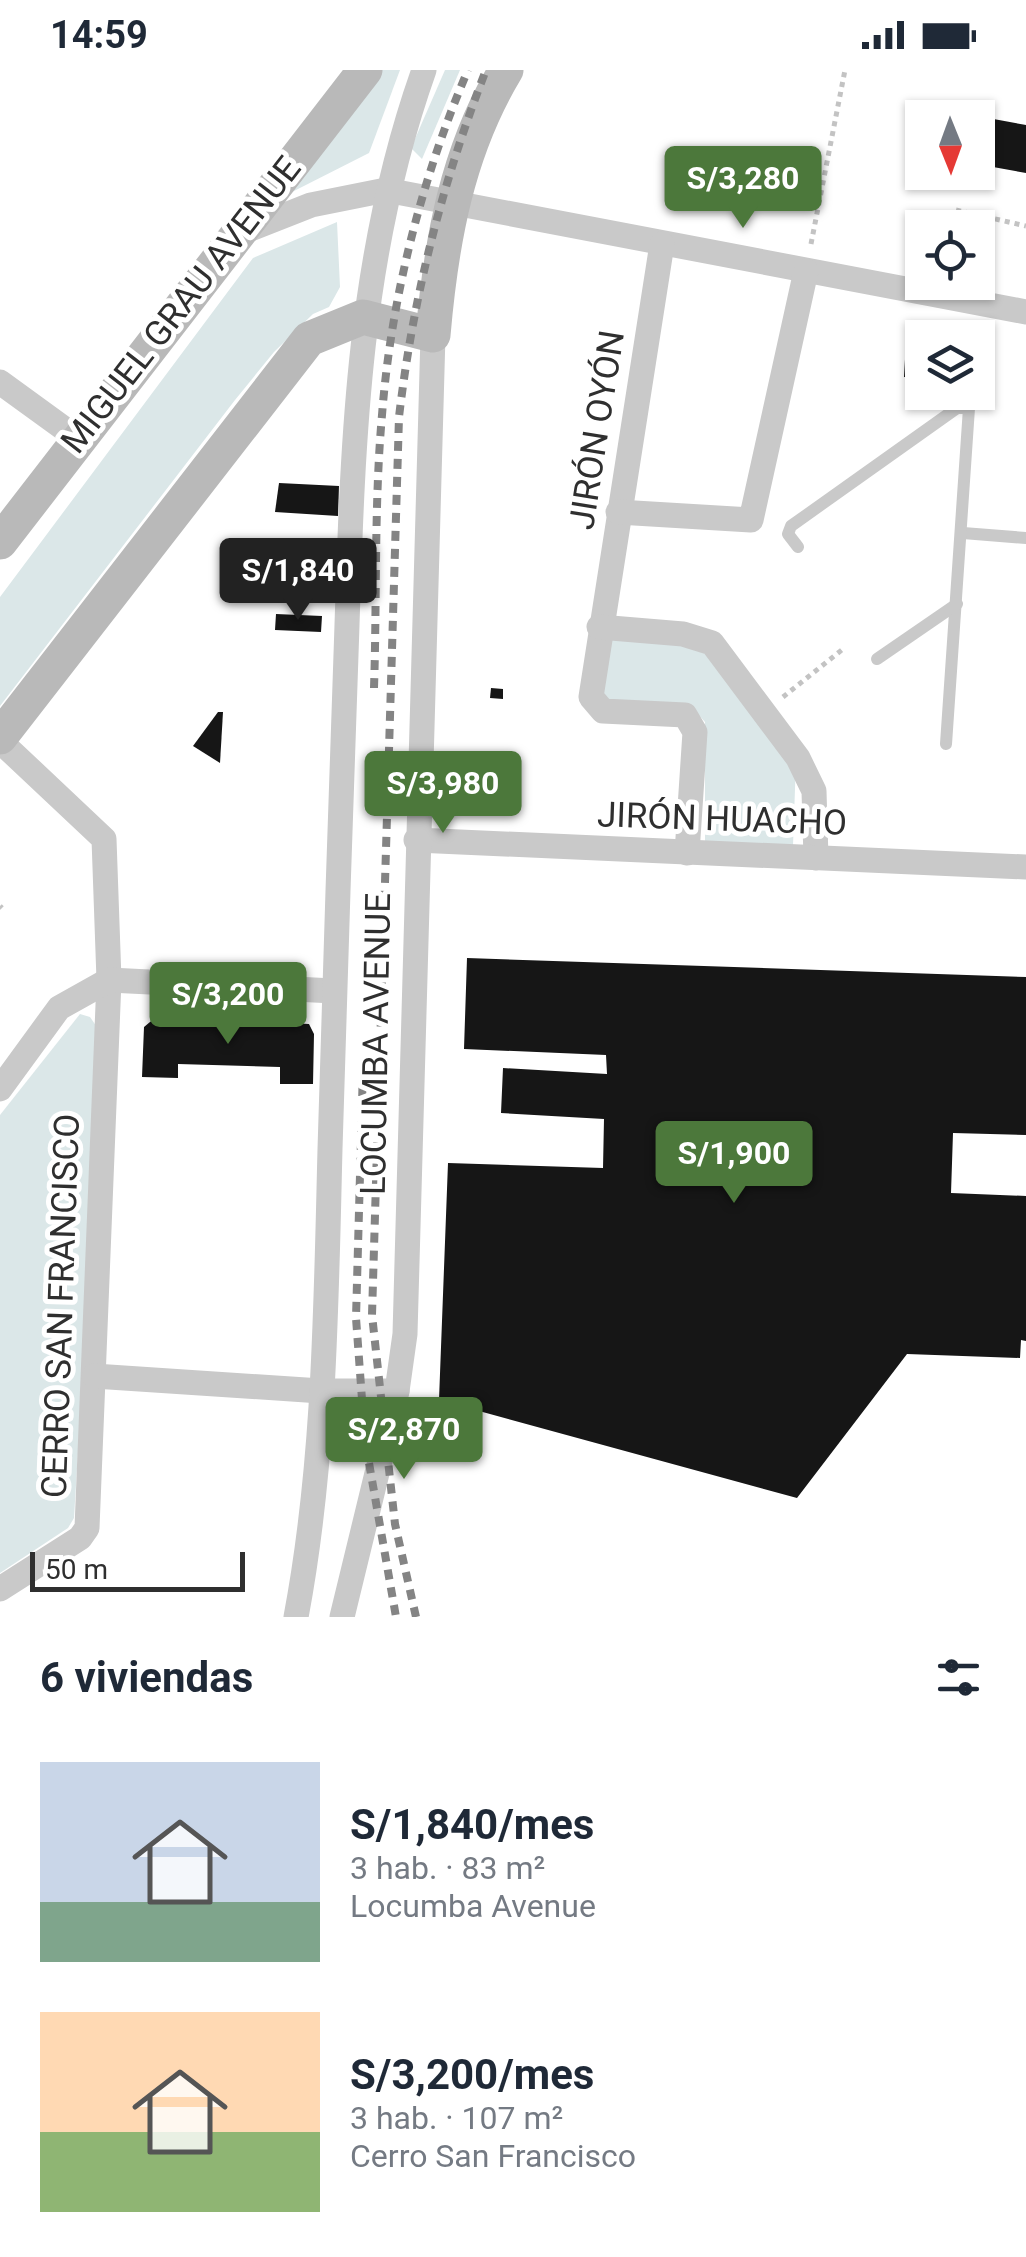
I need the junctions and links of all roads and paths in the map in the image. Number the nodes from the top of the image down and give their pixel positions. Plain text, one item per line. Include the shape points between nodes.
1 (365, 70) edge
2 (424, 70) edge
3 (506, 70) edge
4 (845, 70) edge
5 (386, 190) junction
6 (451, 204) junction
7 (995, 219) edge
8 (1026, 226) edge
9 (233, 236) junction
10 (662, 244) junction
11 (806, 271) junction
12 (1026, 312) edge
13 (364, 318) junction
14 (433, 335) junction
15 (0, 382) edge
16 (77, 438) junction
17 (618, 512) junction
18 (963, 532) junction
19 (1026, 538) edge
20 (0, 542) edge
21 (798, 547) dead end
22 (957, 604) junction
23 (599, 627) junction
24 (843, 649) dead end
25 (877, 659) dead end
26 (764, 712) junction
27 (0, 739) edge
28 (946, 744) dead end
29 (416, 840) junction
30 (686, 853) junction
31 (816, 858) junction
32 (1026, 867) edge
33 (109, 980) junction
34 (334, 991) junction
35 (0, 1089) edge
36 (94, 1376) junction
37 (321, 1391) junction
38 (397, 1391) junction
39 (0, 1589) edge
40 (296, 1617) edge
41 (342, 1617) edge

1 - 9 main road, MIGUEL GRAU AVENUE
2 - 5 street, LOCUMBA AVENUE
3 - 6 main road
4 - 11 path
5 - 6 street
5 - 9 street via 311,205
5 - 13 street, LOCUMBA AVENUE
6 - 10 street
6 - 14 main road
7 - 8 path
9 - 16 main road, MIGUEL GRAU AVENUE
10 - 11 street
10 - 17 street, JIRÓN OYÓN
11 - 12 street
11 - 17 street via 752,520
13 - 14 main road
13 - 27 main road via 308,339
13 - 34 street, LOCUMBA AVENUE
14 - 29 street
15 - 16 street
16 - 20 main road, MIGUEL GRAU AVENUE
17 - 23 street, JIRÓN OYÓN
18 - 19 lane
18 - 21 lane via 970,414 964,406 791,526 788,534
18 - 22 lane
22 - 25 lane
22 - 28 lane
23 - 26 street via 712,643
23 - 30 street, JIRÓN OYÓN via 591,698 603,711 684,715 695,732
24 - 26 path
26 - 31 street via 814,791
27 - 33 street, CERRO SAN FRANCISCO via 104,839
29 - 30 street, JIRÓN HUACHO
29 - 38 street via 405,1334
30 - 31 street, JIRÓN HUACHO
31 - 32 street, JIRÓN HUACHO
33 - 34 street
33 - 35 street, CERRO SAN FRANCISCO via 59,1008
33 - 36 street, CERRO SAN FRANCISCO
34 - 37 street, LOCUMBA AVENUE
36 - 37 street
36 - 39 street, CERRO SAN FRANCISCO via 84,1534
37 - 38 street
37 - 40 street, LOCUMBA AVENUE
38 - 41 street

